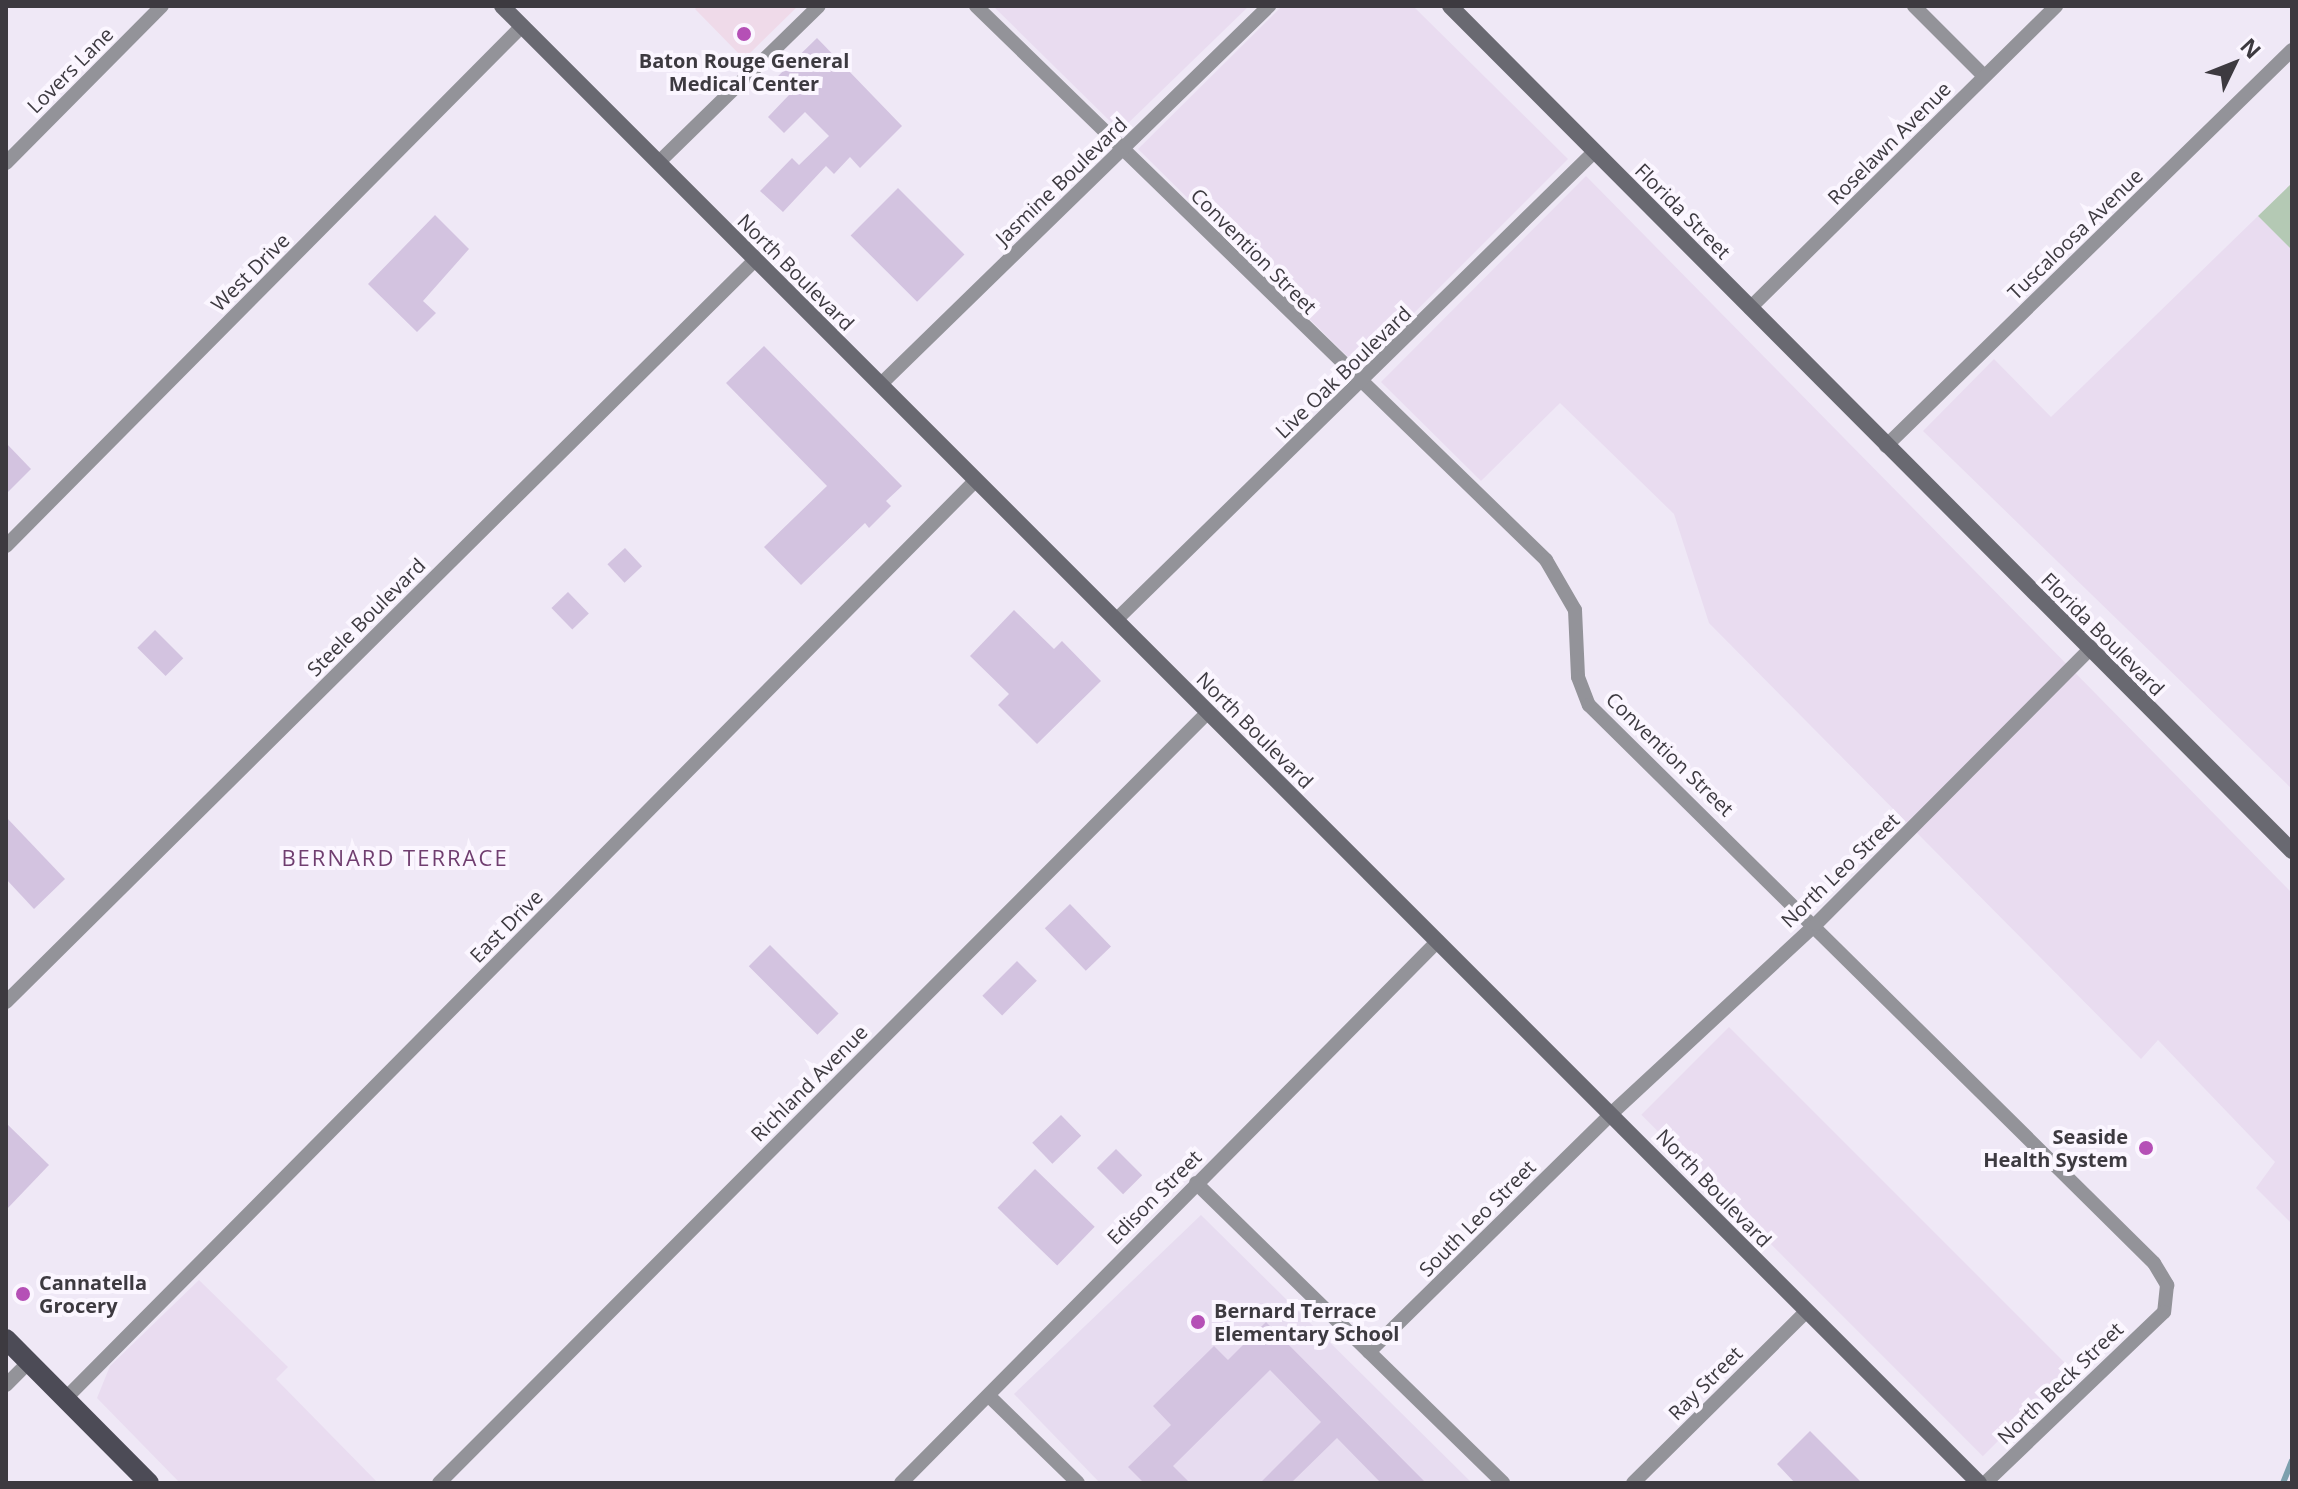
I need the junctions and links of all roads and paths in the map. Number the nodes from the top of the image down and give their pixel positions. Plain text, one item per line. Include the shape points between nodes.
1 (162, 6) edge
2 (502, 6) edge
3 (819, 6) edge
4 (976, 6) edge
5 (1269, 6) edge
6 (1914, 6) edge
7 (2056, 6) edge
8 (1457, 8) edge
9 (522, 26) junction
10 (2292, 50) edge
11 (1984, 76) junction
12 (1122, 150) junction
13 (1595, 151) junction
14 (659, 162) junction
15 (6, 163) edge
16 (755, 260) junction
17 (1750, 308) junction
18 (1360, 383) junction
19 (881, 384) junction
20 (1886, 446) junction
21 (975, 481) junction
22 (6, 546) edge
23 (1117, 619) junction
24 (2090, 649) junction
25 (1208, 712) junction
26 (2292, 851) edge
27 (1816, 924) junction
28 (1438, 941) junction
29 (6, 1002) edge
30 (1612, 1113) junction
31 (1196, 1183) junction
32 (1806, 1312) junction
33 (2164, 1312) joint
34 (6, 1339) edge
35 (1369, 1352) junction
36 (29, 1362) junction
37 (6, 1385) edge
38 (989, 1396) junction
39 (65, 1399) junction
40 (149, 1483) edge
41 (439, 1483) edge
42 (901, 1483) edge
43 (1078, 1483) edge
44 (1503, 1483) edge
45 (1633, 1483) edge
46 (1982, 1483) edge

1 - 15 street, Lovers Lane
2 - 9 street, North Boulevard
3 - 14 street
4 - 12 street, Convention Street
5 - 12 street, Jasmine Boulevard
6 - 11 street
7 - 11 street, Roselawn Avenue
8 - 13 street, Florida Street
9 - 14 street, North Boulevard
9 - 22 street, West Drive
10 - 20 street, Tuscaloosa Avenue
11 - 17 street, Roselawn Avenue
12 - 18 street, Convention Street
12 - 19 street, Jasmine Boulevard
13 - 17 street, Florida Street
13 - 18 street, Live Oak Boulevard
14 - 16 street, North Boulevard
16 - 19 street, North Boulevard
16 - 29 street, Steele Boulevard
17 - 20 street, Florida Street
18 - 23 street, Live Oak Boulevard
18 - 27 street, Convention Street via 1546,560 1575,610 1578,677 1589,705
19 - 21 street, North Boulevard
20 - 24 street, Florida Boulevard
21 - 23 street, North Boulevard
21 - 39 street, East Drive
23 - 25 street, North Boulevard
24 - 26 street, Florida Boulevard
24 - 27 street, North Leo Street
25 - 28 street, North Boulevard
25 - 41 street, Richland Avenue
27 - 30 street, North Leo Street
27 - 33 street, Convention Street via 2154,1263 2167,1285
28 - 30 street, North Boulevard
28 - 31 street, Edison Street
30 - 32 street, North Boulevard
30 - 35 street, South Leo Street
31 - 35 street
31 - 38 street, Edison Street
32 - 45 street, Ray Street
32 - 46 street, North Boulevard
33 - 46 street, North Beck Street
34 - 36 main road
35 - 44 street
36 - 37 street
36 - 39 main road
38 - 42 street, Edison Street
38 - 43 street
39 - 40 main road

